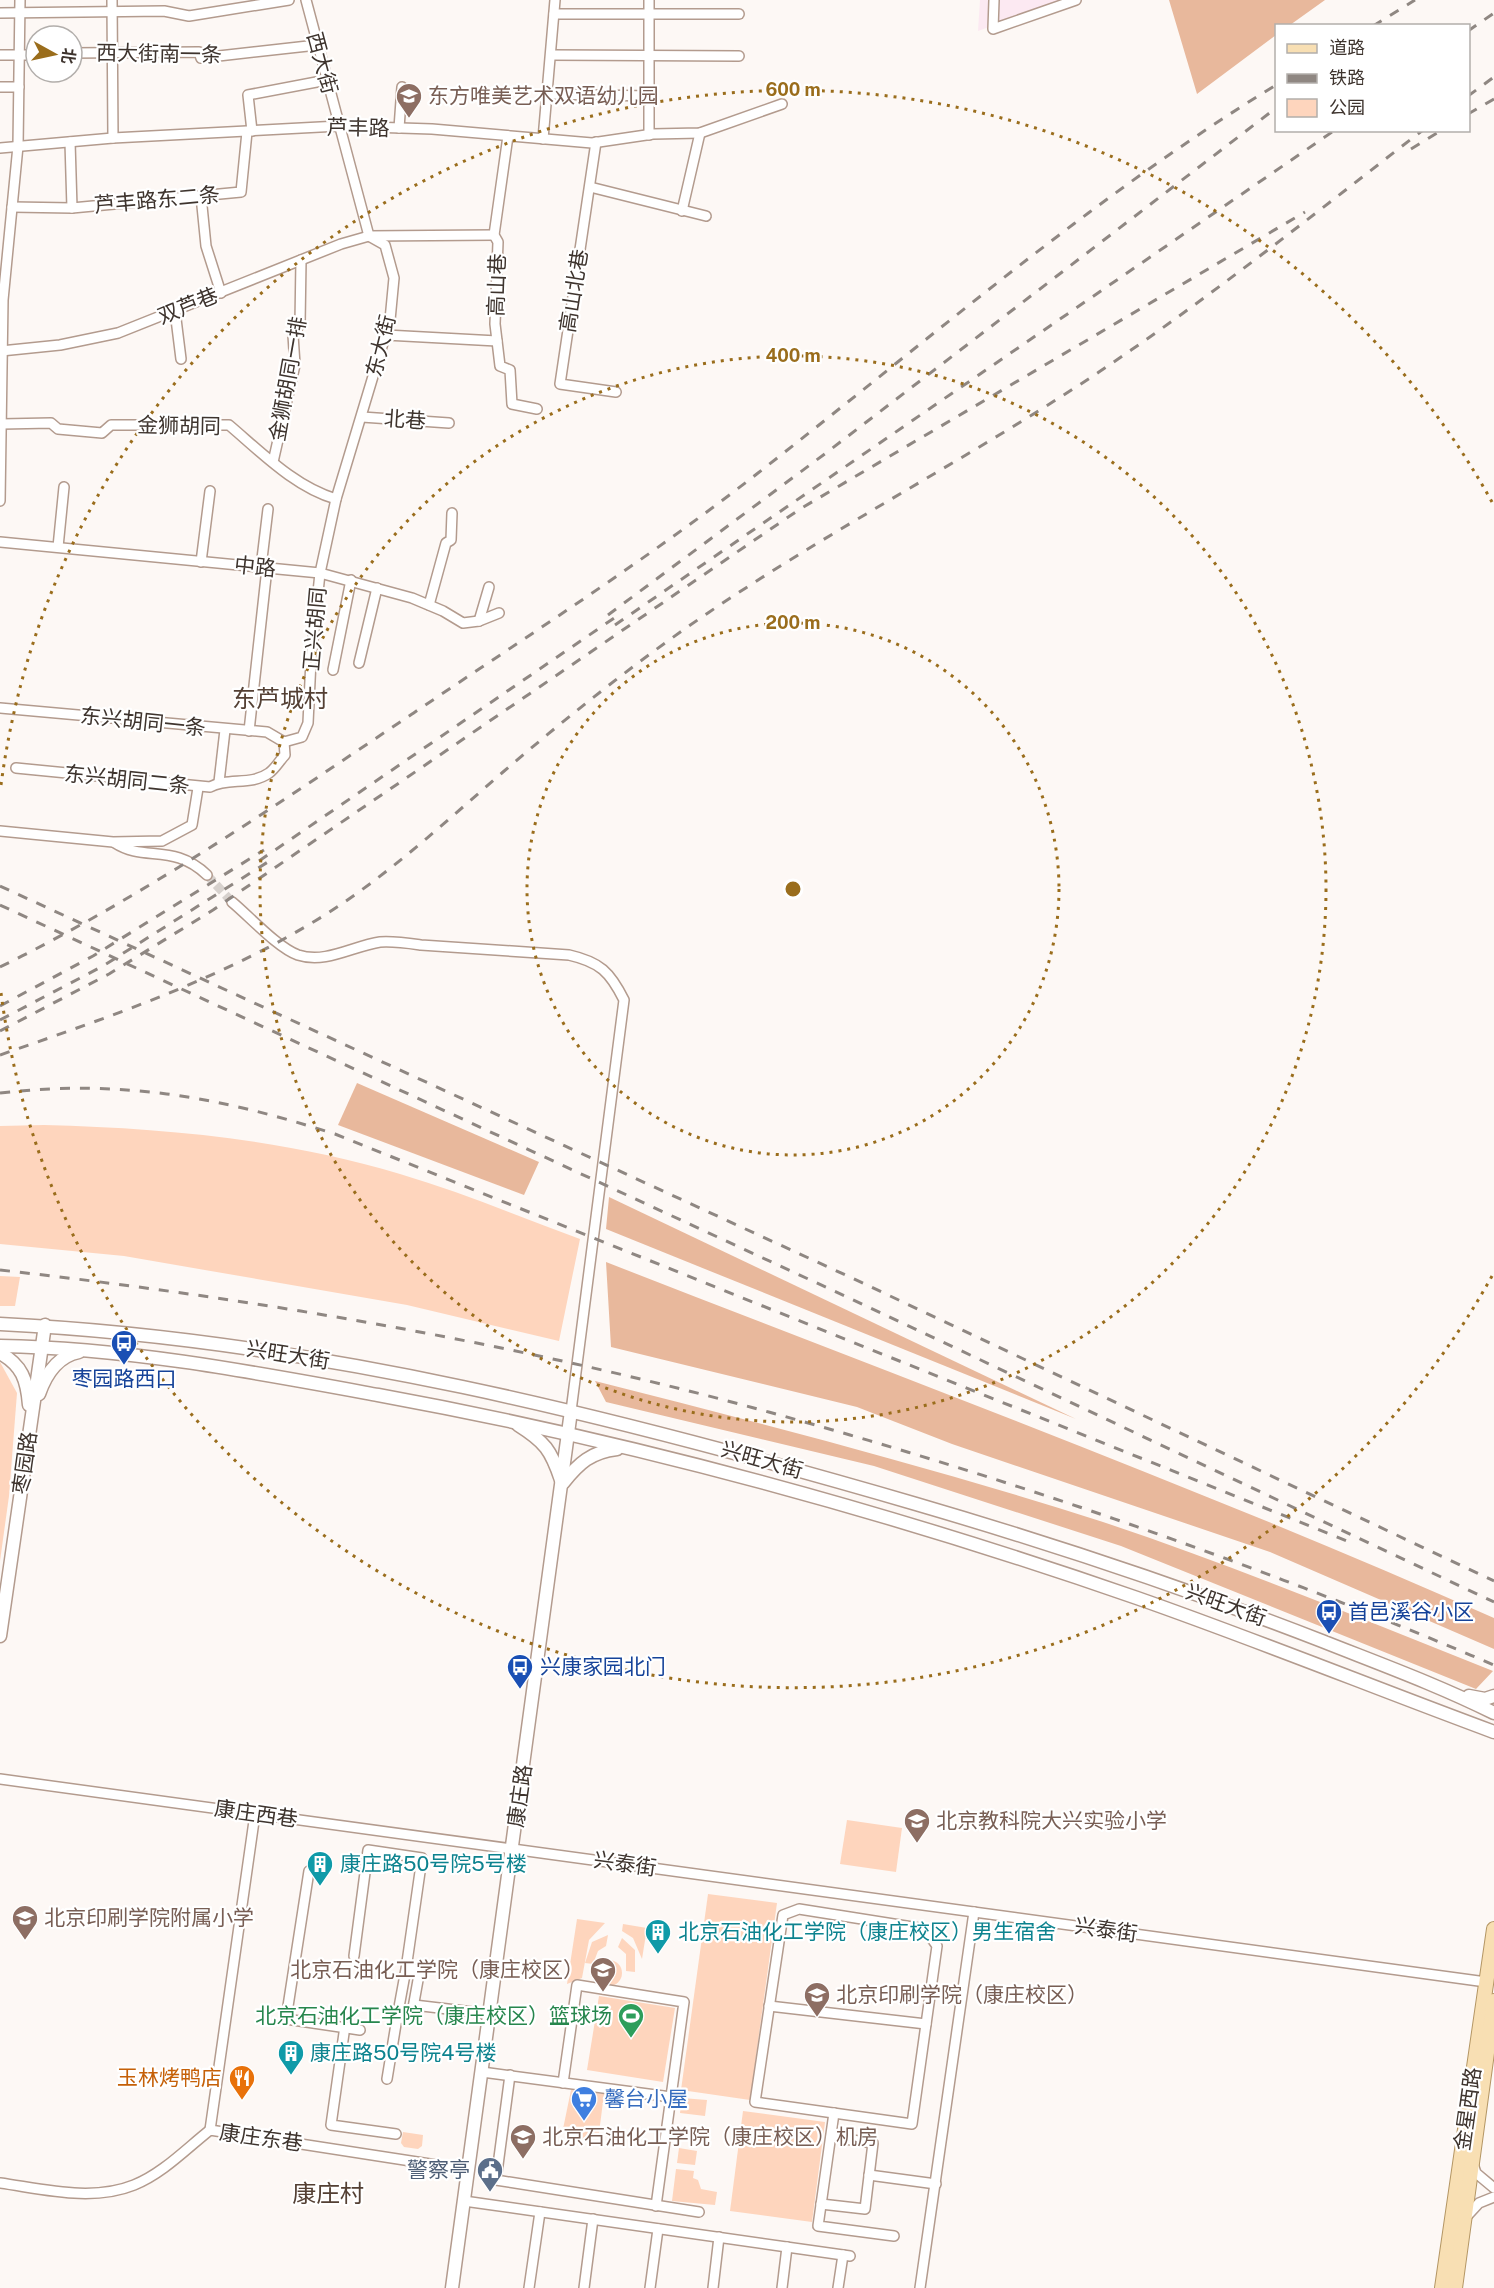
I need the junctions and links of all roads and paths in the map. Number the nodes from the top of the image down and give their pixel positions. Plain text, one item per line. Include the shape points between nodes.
1 (20, 0) edge
2 (112, 0) edge
3 (289, 0) edge
4 (306, 0) edge
5 (555, 0) edge
6 (649, 0) edge
7 (994, 0) edge
8 (1076, 0) edge
9 (112, 11) junction
10 (0, 13) edge
11 (20, 13) junction
12 (554, 14) junction
13 (649, 14) junction
14 (739, 14) dead end
15 (317, 45) junction
16 (112, 52) junction
17 (84, 53) edge
18 (0, 55) edge
19 (19, 55) junction
20 (24, 55) edge
21 (551, 55) junction
22 (649, 56) junction
23 (739, 56) dead end
24 (327, 80) junction
25 (0, 87) edge
26 (19, 87) junction
27 (402, 87) dead end
28 (548, 94) junction
29 (649, 96) junction
30 (782, 104) dead end
31 (339, 126) junction
32 (399, 128) junction
33 (250, 131) junction
34 (700, 133) junction
35 (649, 135) junction
36 (508, 136) junction
37 (113, 138) junction
38 (543, 139) junction
39 (70, 142) junction
40 (596, 142) junction
41 (18, 146) junction
42 (0, 148) edge
43 (590, 187) junction
44 (201, 196) junction
45 (12, 207) junction
46 (72, 208) junction
47 (682, 211) junction
48 (706, 216) dead end
49 (494, 235) junction
50 (369, 236) junction
51 (301, 260) junction
52 (221, 293) junction
53 (176, 311) junction
54 (386, 335) junction
55 (497, 340) junction
56 (1, 351) edge
57 (181, 358) dead end
58 (1, 364) edge
59 (616, 392) dead end
60 (537, 409) dead end
61 (362, 417) junction
62 (449, 423) dead end
63 (2, 424) junction
64 (273, 462) junction
65 (64, 487) dead end
66 (210, 491) dead end
67 (336, 499) junction
68 (0, 501) edge
69 (268, 509) dead end
70 (452, 513) dead end
71 (0, 542) edge
72 (58, 548) junction
73 (201, 562) junction
74 (264, 568) junction
75 (320, 573) junction
76 (351, 580) junction
77 (489, 587) dead end
78 (376, 588) junction
79 (429, 604) junction
80 (499, 613) dead end
81 (479, 621) junction
82 (359, 663) dead end
83 (333, 670) dead end
84 (0, 708) edge
85 (225, 730) junction
86 (249, 731) junction
87 (284, 742) junction
88 (16, 768) dead end
89 (219, 782) junction
90 (198, 788) junction
91 (0, 831) edge
92 (112, 842) junction
93 (207, 875) tunnel mouth
94 (232, 902) tunnel mouth
95 (0, 1324) edge
96 (45, 1325) junction
97 (0, 1346) edge
98 (42, 1347) junction
99 (83, 1351) junction
100 (0, 1353) edge
101 (571, 1411) junction
102 (510, 1420) junction
103 (31, 1421) junction
104 (568, 1432) junction
105 (622, 1449) junction
106 (562, 1484) junction
107 (0, 1636) edge
108 (1455, 1694) junction
109 (1494, 1696) edge
110 (1494, 1713) edge
111 (1494, 1731) edge
112 (0, 1779) edge
113 (255, 1814) junction
114 (513, 1849) junction
115 (309, 1871) dead end
116 (974, 1912) junction
117 (1494, 1929) edge
118 (354, 1956) dead end
119 (406, 1970) junction
120 (1486, 1982) junction
121 (1494, 2001) edge
122 (414, 2005) junction
123 (769, 2006) junction
124 (490, 2014) junction
125 (397, 2018) junction
126 (926, 2024) junction
127 (345, 2026) junction
128 (360, 2031) dead end
129 (483, 2072) junction
130 (510, 2075) junction
131 (387, 2079) dead end
132 (563, 2083) junction
133 (671, 2097) junction
134 (834, 2113) junction
135 (210, 2130) junction
136 (396, 2134) dead end
137 (831, 2137) junction
138 (1472, 2161) junction
139 (469, 2170) junction
140 (869, 2175) junction
141 (0, 2183) edge
142 (936, 2184) junction
143 (1494, 2188) edge
144 (1494, 2197) edge
145 (464, 2201) junction
146 (821, 2204) junction
147 (656, 2206) junction
148 (540, 2212) junction
149 (699, 2212) dead end
150 (593, 2219) junction
151 (1464, 2221) junction
152 (658, 2229) junction
153 (894, 2236) dead end
154 (719, 2237) junction
155 (787, 2247) junction
156 (452, 2288) edge
157 (529, 2288) edge
158 (584, 2288) edge
159 (650, 2288) edge
160 (713, 2288) edge
161 (782, 2288) edge
162 (838, 2288) edge
163 (920, 2288) edge
164 (1442, 2288) edge
165 (1455, 2288) edge

1 - 11 street
2 - 9 street
3 - 9 street via 189,16 164,11
4 - 15 street, 西大街
5 - 12 street
6 - 13 street
7 - 8 street via 993,29
9 - 11 street
9 - 16 street
10 - 11 street
11 - 19 street
12 - 13 street
12 - 21 street
13 - 14 street
13 - 22 street
15 - 16 street, 西大街南一条 via 201,58 200,52
15 - 24 street, 西大街
16 - 17 street, 西大街南一条
16 - 37 street
18 - 19 street
19 - 20 street
19 - 26 street
21 - 22 street
21 - 28 street
22 - 23 street
22 - 29 street
24 - 31 street, 西大街
24 - 33 street via 248,95
25 - 26 street
26 - 41 street
27 - 32 street
28 - 29 street
28 - 38 street
29 - 35 street
30 - 34 street, 芦丰路
31 - 32 street, 芦丰路
31 - 33 street, 芦丰路
31 - 50 street, 东大街
32 - 36 street, 芦丰路
33 - 37 street, 芦丰路
33 - 44 street, 芦丰路东二条 via 241,192
34 - 35 street, 芦丰路
34 - 47 street
35 - 40 street, 芦丰路
36 - 38 street, 芦丰路
36 - 49 street, 高山巷
37 - 39 street, 芦丰路
38 - 40 street, 芦丰路
39 - 41 street, 芦丰路
39 - 46 street
40 - 43 street, 高山北巷
41 - 42 street, 芦丰路
41 - 45 street
43 - 47 street
43 - 59 street, 高山北巷 via 560,384
44 - 46 street, 芦丰路东二条
44 - 52 street via 206,246
45 - 46 street, 芦丰路东二条
45 - 56 street
47 - 48 street
49 - 50 street, 双芦巷
49 - 55 street, 高山巷 via 498,242
50 - 51 street, 双芦巷
50 - 54 street, 东大街 via 385,245 394,278
51 - 52 street, 双芦巷
51 - 64 street, 金狮胡同一排 via 300,324 293,335 295,365
52 - 53 street, 双芦巷
53 - 56 street, 双芦巷 via 118,333 60,345
53 - 57 street
54 - 55 street
54 - 61 street, 东大街
55 - 60 street, 高山巷 via 500,366 510,370 512,404
56 - 58 street
58 - 63 street
61 - 62 street, 北巷
61 - 67 street, 东大街
63 - 64 street, 金狮胡同 via 51,423 58,429 102,433 111,425 230,425
63 - 68 street
64 - 67 street, 金狮胡同 via 314,493
65 - 72 street
66 - 73 street
67 - 75 street, 东大街
69 - 74 street
70 - 79 street via 451,540 446,543
71 - 72 street, 中路
72 - 73 street, 中路
73 - 74 street, 中路
74 - 75 street, 中路
74 - 86 street
75 - 76 street, 中路
75 - 87 street, 正兴胡同 via 308,723 302,737
76 - 78 street, 中路
76 - 83 street
77 - 81 street
78 - 79 street, 中路
78 - 82 street
79 - 81 street, 中路 via 463,623
80 - 81 street
84 - 85 street, 东兴胡同一条
85 - 86 street, 东兴胡同一条
85 - 89 street
86 - 87 street, 东兴胡同一条 via 267,732
87 - 89 street, 东兴胡同二条 via 285,755 270,773 251,780
88 - 90 street, 东兴胡同二条
89 - 90 street, 东兴胡同二条 via 210,788
90 - 92 street via 192,825 162,841
91 - 92 street
92 - 93 street via 130,849 174,854 195,863
94 - 101 street via 298,955 335,956 377,942 398,941 569,955 592,961 614,980 624,1000
95 - 96 main road, 兴旺大街
96 - 98 main road, 枣园路
96 - 101 main road, 兴旺大街 via 319,1359
97 - 98 main road, 兴旺大街
98 - 99 main road, 兴旺大街
98 - 103 main road, 枣园路
99 - 102 main road, 兴旺大街 via 270,1375
99 - 103 main road via 63,1358 48,1375
100 - 103 main road via 14,1360 23,1372
101 - 104 main road, 康庄路
101 - 108 main road, 兴旺大街 via 734,1451 1059,1546 1257,1616
102 - 104 main road, 兴旺大街
102 - 106 main road via 546,1444
103 - 107 main road, 枣园路
104 - 105 main road, 兴旺大街
104 - 106 main road, 康庄路
105 - 106 main road via 586,1457
105 - 111 main road, 兴旺大街 via 713,1470 983,1547 1138,1599
106 - 114 main road, 康庄路
108 - 109 main road via 1485,1699
108 - 110 main road, 兴旺大街
112 - 113 street, 康庄西巷
113 - 114 street, 康庄西巷
113 - 135 street
114 - 116 street, 兴泰街
114 - 124 main road, 康庄路
115 - 127 street via 286,2019
116 - 120 street, 兴泰街
116 - 142 street
117 - 120 main road, 金星西路
118 - 119 street via 368,1850 422,1858
119 - 122 street via 420,1969
119 - 125 street
120 - 164 main road, 金星西路
121 - 138 main road, 金星西路
122 - 124 street
122 - 125 street via 411,2019
123 - 126 street
123 - 126 street via 783,1915 799,1909 925,1929 937,1946
123 - 134 street via 755,2102
124 - 129 main road, 康庄路
125 - 131 street
126 - 134 street via 912,2124
127 - 128 street
127 - 136 street via 331,2125
129 - 130 street
129 - 139 main road, 康庄路
130 - 132 street
130 - 147 street via 496,2180
132 - 133 street
132 - 133 street via 577,1985 684,2002
133 - 147 street
134 - 137 street
135 - 139 street, 康庄东巷
135 - 141 street, 康庄东巷 via 135,2185 68,2192
137 - 140 street via 873,2143
137 - 146 street
138 - 143 street via 1476,2173
138 - 151 main road, 金星西路
139 - 145 main road, 康庄路
140 - 142 street
140 - 146 street via 865,2209
142 - 163 street
144 - 151 street via 1479,2203
145 - 148 street
145 - 156 main road, 康庄路
146 - 153 street via 818,2226
147 - 149 street
148 - 150 street
148 - 157 street
150 - 152 street
150 - 158 street
151 - 165 main road, 金星西路
152 - 154 street
152 - 159 street
154 - 155 street
154 - 160 street
155 - 161 street
155 - 162 street via 846,2256

